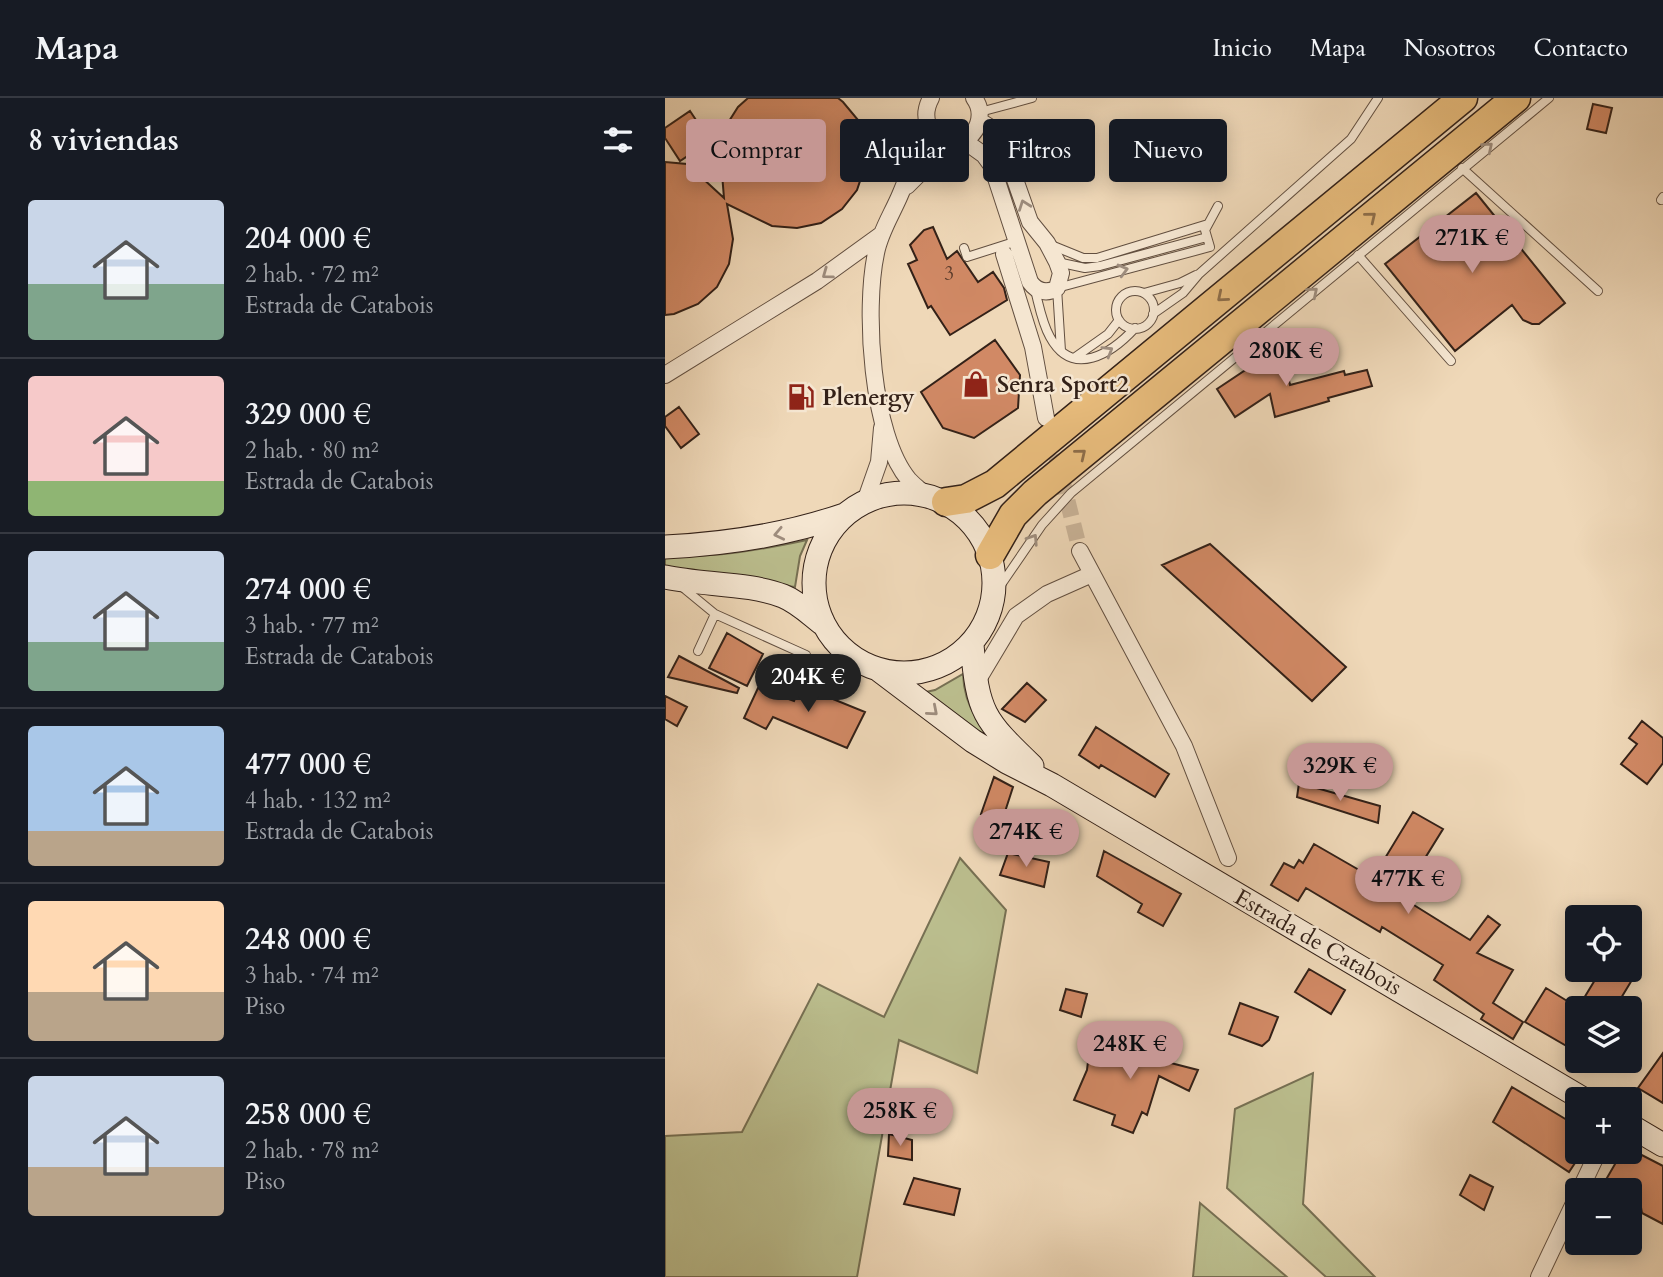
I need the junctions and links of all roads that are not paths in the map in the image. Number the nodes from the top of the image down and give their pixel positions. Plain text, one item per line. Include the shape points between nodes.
1 (1032, 98) edge
2 (1378, 98) edge
3 (1463, 98) edge
4 (1516, 98) edge
5 (1549, 98) edge
6 (926, 100) edge
7 (978, 110) edge
8 (926, 119) edge
9 (969, 134) edge
10 (969, 147) edge
11 (1462, 168) junction
12 (905, 182) edge
13 (913, 182) edge
14 (901, 193) junction
15 (1218, 206) dead end
16 (1208, 224) junction
17 (882, 234) junction
18 (1017, 241) junction
19 (1208, 242) junction
20 (1047, 243) junction
21 (964, 248) dead end
22 (1004, 254) dead end
23 (1358, 255) junction
24 (1057, 262) junction
25 (1199, 274) junction
26 (1035, 288) junction
27 (1057, 288) junction
28 (1598, 291) dead end
29 (1144, 293) junction
30 (1153, 314) junction
31 (1119, 320) junction
32 (1135, 328) junction
33 (1061, 351) junction
34 (1074, 358) junction
35 (1451, 362) dead end
36 (665, 375) edge
37 (883, 418) junction
38 (1047, 418) tunnel mouth
39 (866, 499) junction
40 (946, 499) junction
41 (844, 515) junction
42 (995, 546) junction
43 (665, 547) edge
44 (1080, 551) tunnel mouth
45 (1092, 574) junction
46 (669, 578) edge
47 (994, 595) junction
48 (715, 614) junction
49 (823, 624) junction
50 (972, 645) junction
51 (698, 651) dead end
52 (806, 655) dead end
53 (879, 670) junction
54 (975, 684) junction
55 (1052, 785) junction
56 (1228, 858) dead end
57 (1565, 1088) edge
58 (1642, 1133) edge
59 (1663, 1145) edge
60 (1565, 1222) edge
61 (1539, 1277) edge

1 - 7 lane
2 - 25 lane via 1351,139
3 -> 40 highway via 995,484
42 -> 4 highway via 1013,515 1035,492
11 -> 5 lane
6 - 8 street
7 - 9 street via 976,130
20 -> 7 street via 1026,213 1000,137
10 - 18 street via 992,166
11 - 23 lane
11 - 28 lane
12 - 14 street
13 - 14 street
14 - 17 street
15 - 16 lane
16 - 19 lane
16 - 20 lane via 1097,258 1083,258
17 -> 36 street via 817,281
17 - 37 street via 869,302
18 - 21 lane via 967,257
18 - 26 street
19 - 24 lane via 1100,267
27 -> 19 lane
20 - 24 street
22 - 38 street via 1034,347
23 - 35 lane
47 -> 23 lane via 1042,525 1071,493
24 - 27 street via 1061,273
25 - 29 lane
25 - 30 lane via 1183,293
26 - 27 street
26 - 33 lane via 1049,336
27 - 33 lane
29 - 30 lane via 1152,302
29 - 31 lane via 1132,291 1121,297 1116,308
30 - 32 lane via 1147,324
31 - 32 lane
31 - 34 lane via 1108,334
34 -> 32 lane via 1107,353
33 - 34 lane
37 - 39 street via 879,462
37 - 40 street via 887,438 909,480
39 - 40 main road, Estrada de Catabois via 895,492
39 - 41 main road, Estrada de Catabois
40 - 42 main road, Estrada de Catabois
41 -> 43 main road, Estrada de Catabois via 754,539
41 - 49 main road, Estrada de Catabois via 820,548 814,573 815,599
42 - 47 main road, Estrada de Catabois
44 - 45 street
45 - 54 street via 1047,594 1016,616
45 - 56 street via 1184,746
46 - 48 lane
46 - 49 main road, Estrada de Catabois via 767,591 799,604
47 - 50 main road, Estrada de Catabois
48 - 51 lane
48 - 52 lane
49 - 53 main road, Estrada de Catabois via 856,660
50 - 53 main road, Estrada de Catabois via 926,671 902,674
50 - 54 main road, Estrada de Catabois
53 -> 55 main road, Estrada de Catabois via 973,741
54 - 55 main road, Estrada de Catabois via 980,705 998,734
55 - 57 main road, Estrada de Catabois
58 - 59 main road
60 - 61 street

